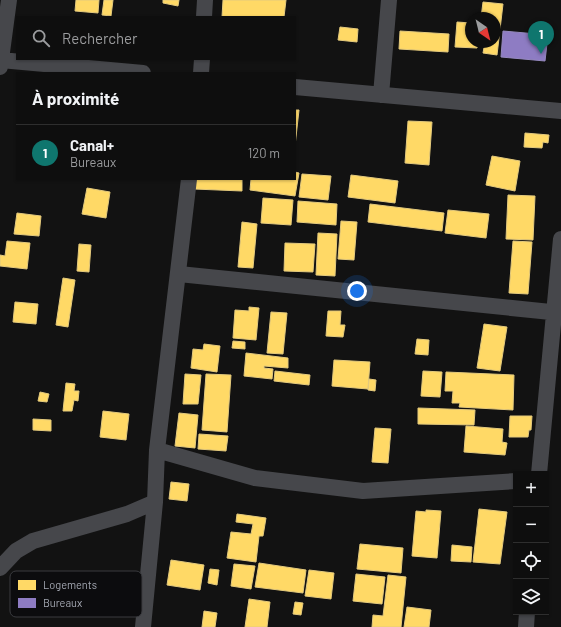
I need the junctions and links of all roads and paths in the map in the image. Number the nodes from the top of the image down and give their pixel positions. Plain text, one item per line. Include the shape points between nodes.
1 (9, 0) edge
2 (205, 0) edge
3 (389, 0) edge
4 (204, 16) edge
5 (202, 60) edge
6 (0, 62) edge
7 (130, 72) edge
8 (201, 72) edge
9 (296, 87) edge
10 (381, 95) junction
11 (561, 111) edge
12 (189, 180) edge
13 (561, 239) edge
14 (179, 274) junction
15 (557, 313) edge
16 (157, 450) junction
17 (539, 471) edge
18 (513, 482) edge
19 (155, 502) junction
20 (0, 568) edge
21 (527, 615) edge
22 (143, 627) edge
23 (526, 627) edge

1 - 6 street
2 - 4 street
3 - 10 street
5 - 8 street
6 - 7 street
9 - 10 street
10 - 11 street
12 - 14 street
13 - 15 street
14 - 15 street
14 - 16 street
15 - 17 street
16 - 18 street via 255,478 363,491
16 - 19 street
19 - 20 street via 127,514 33,541 16,551
19 - 22 street
21 - 23 street

